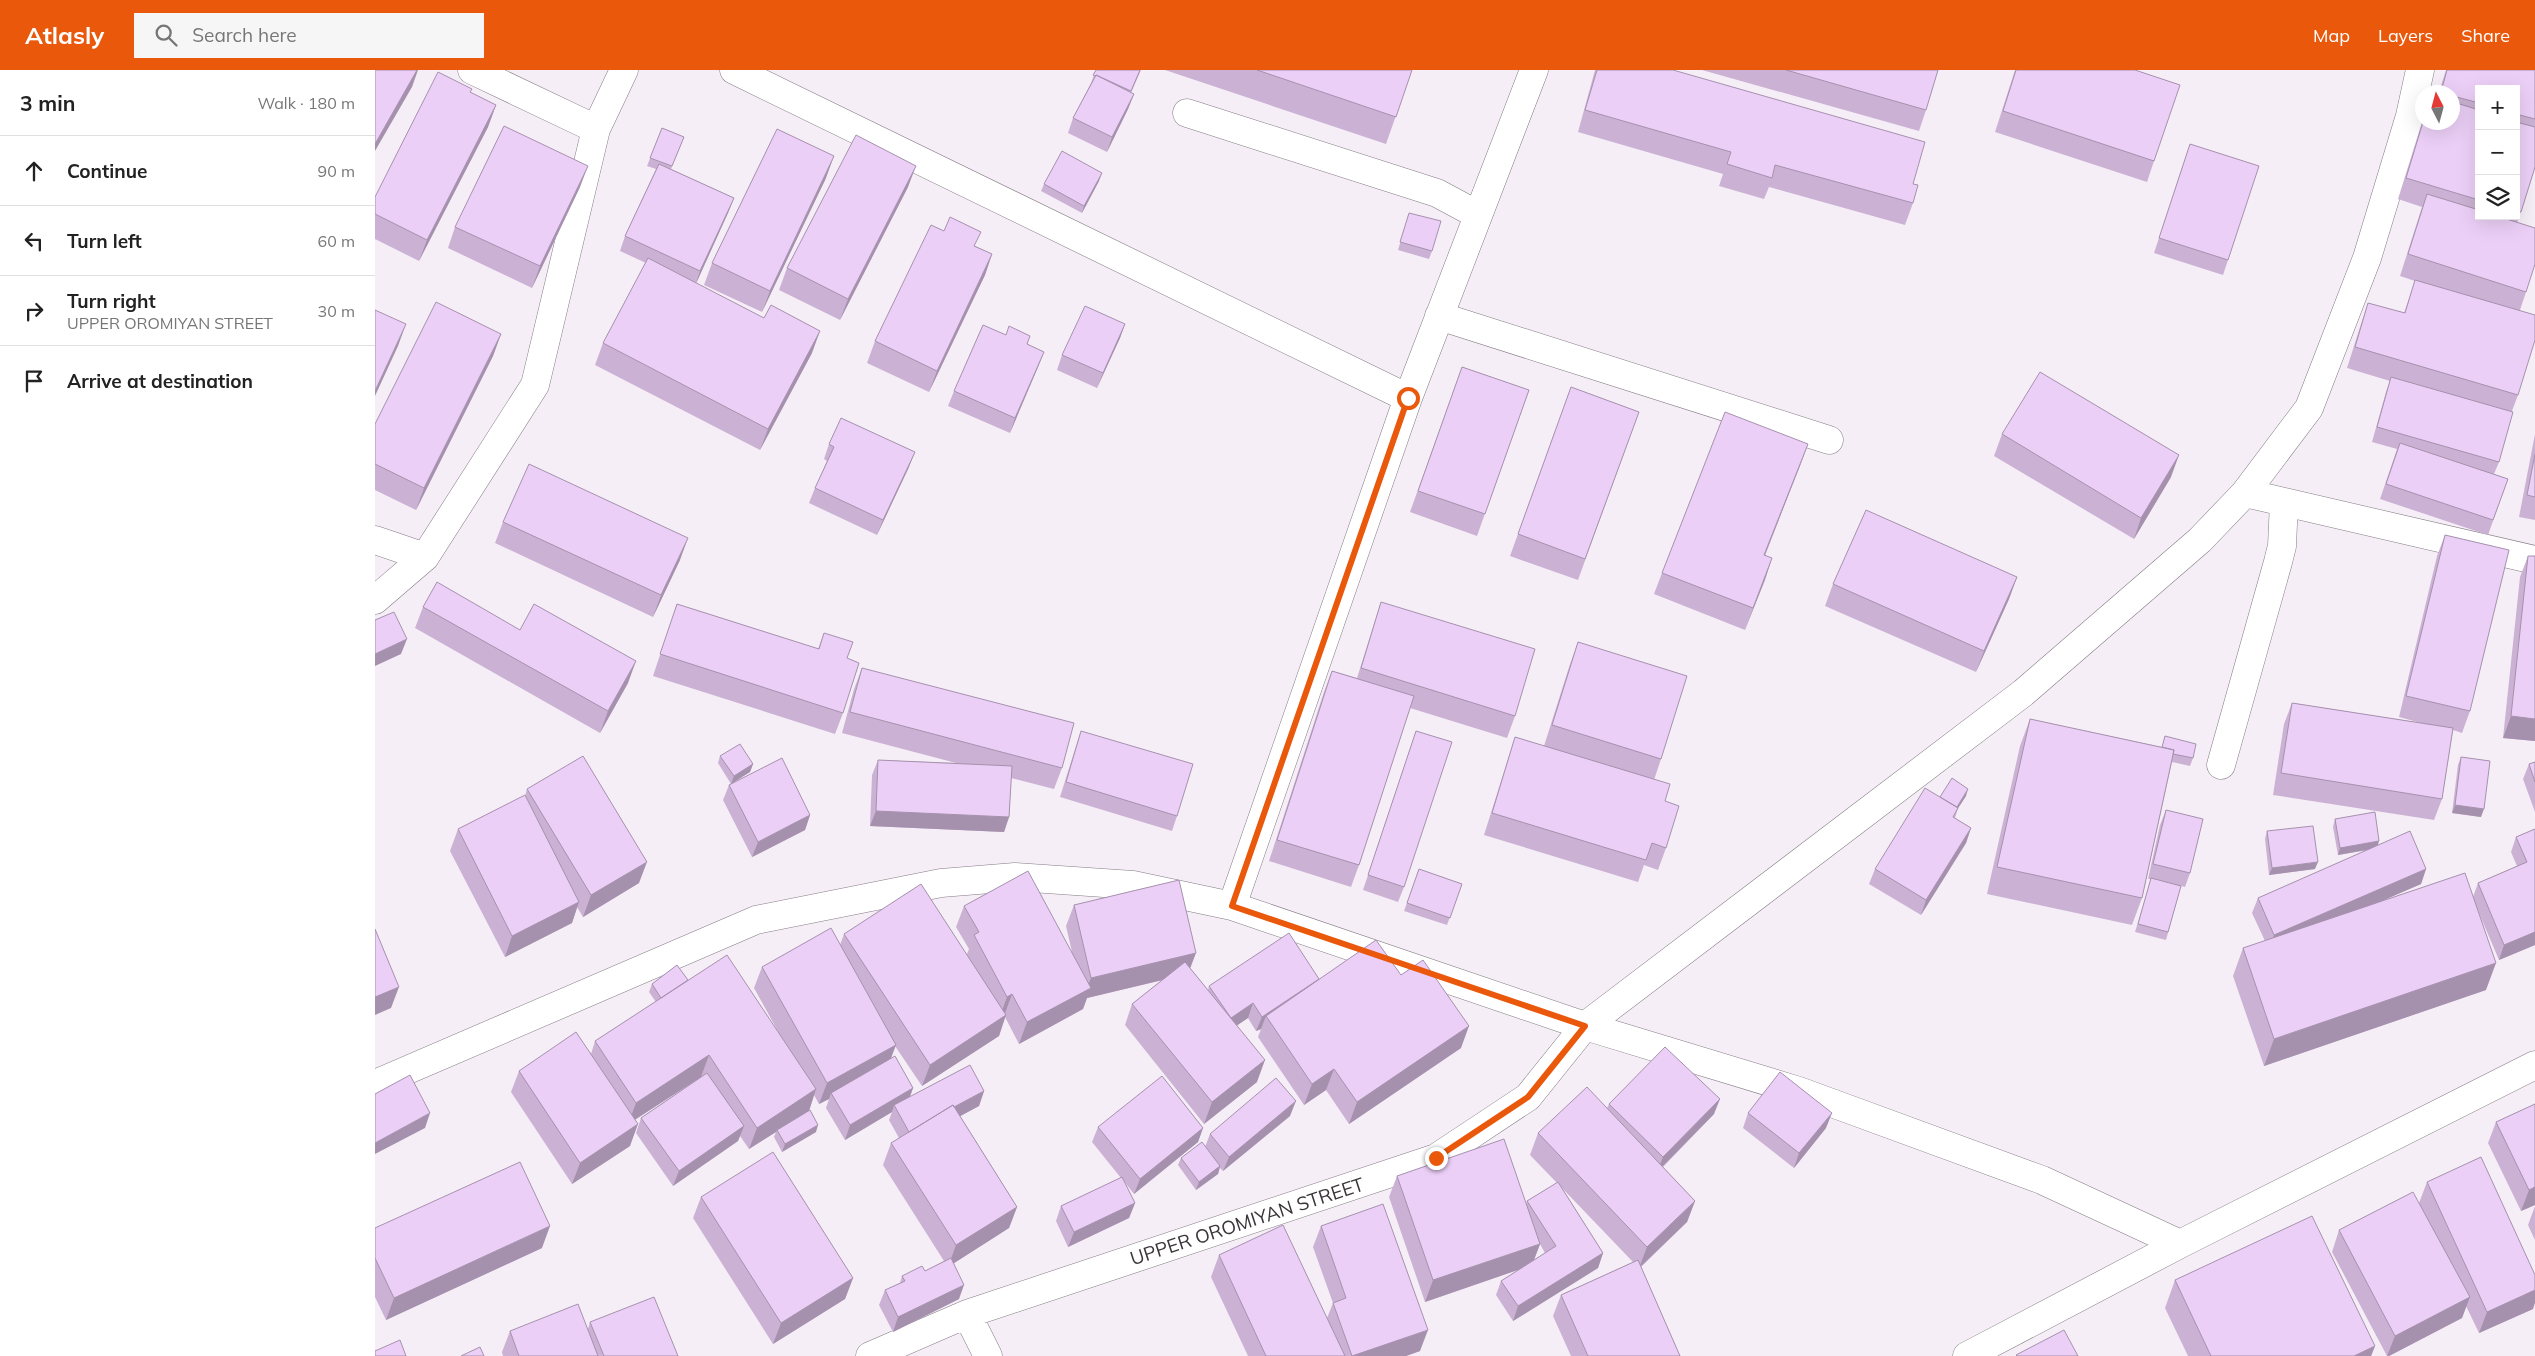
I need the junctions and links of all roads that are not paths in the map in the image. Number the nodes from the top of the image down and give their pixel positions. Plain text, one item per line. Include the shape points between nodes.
1 (472, 70) edge
2 (624, 70) edge
3 (734, 70) edge
4 (1534, 70) edge
5 (2420, 70) edge
6 (1187, 113) dead end
7 (596, 129) junction
8 (1478, 215) junction
9 (1439, 316) junction
10 (1408, 398) junction
11 (1829, 440) dead end
12 (2245, 493) junction
13 (2284, 502) junction
14 (375, 540) edge
15 (425, 557) junction
16 (2535, 560) edge
17 (375, 600) edge
18 (2221, 765) dead end
19 (1232, 906) junction
20 (1585, 1026) junction
21 (2535, 1065) edge
22 (375, 1084) edge
23 (2180, 1244) junction
24 (967, 1314) junction
25 (870, 1356) edge
26 (987, 1356) edge
27 (1967, 1356) edge

1 - 7 street
2 - 7 street
3 - 10 street
4 - 8 street
5 - 12 street, UPPER OROMIYAN STREET via 2410,116 2367,258 2309,408
6 - 8 street via 1437,193
7 - 15 street via 535,384
8 - 9 street
9 - 10 street
9 - 11 street
10 - 19 street
12 - 13 street
12 - 20 street, UPPER OROMIYAN STREET via 2200,540 2023,693
13 - 16 street
13 - 18 street via 2278,562
14 - 15 street
15 - 17 street
19 - 20 street
19 - 22 street via 1133,885 1015,877 941,883 756,920
20 - 23 street via 1809,1095 2042,1180
20 - 24 street, UPPER OROMIYAN STREET via 1528,1097 1436,1158
21 - 23 street
23 - 27 street
24 - 25 street, UPPER OROMIYAN STREET
24 - 26 street

